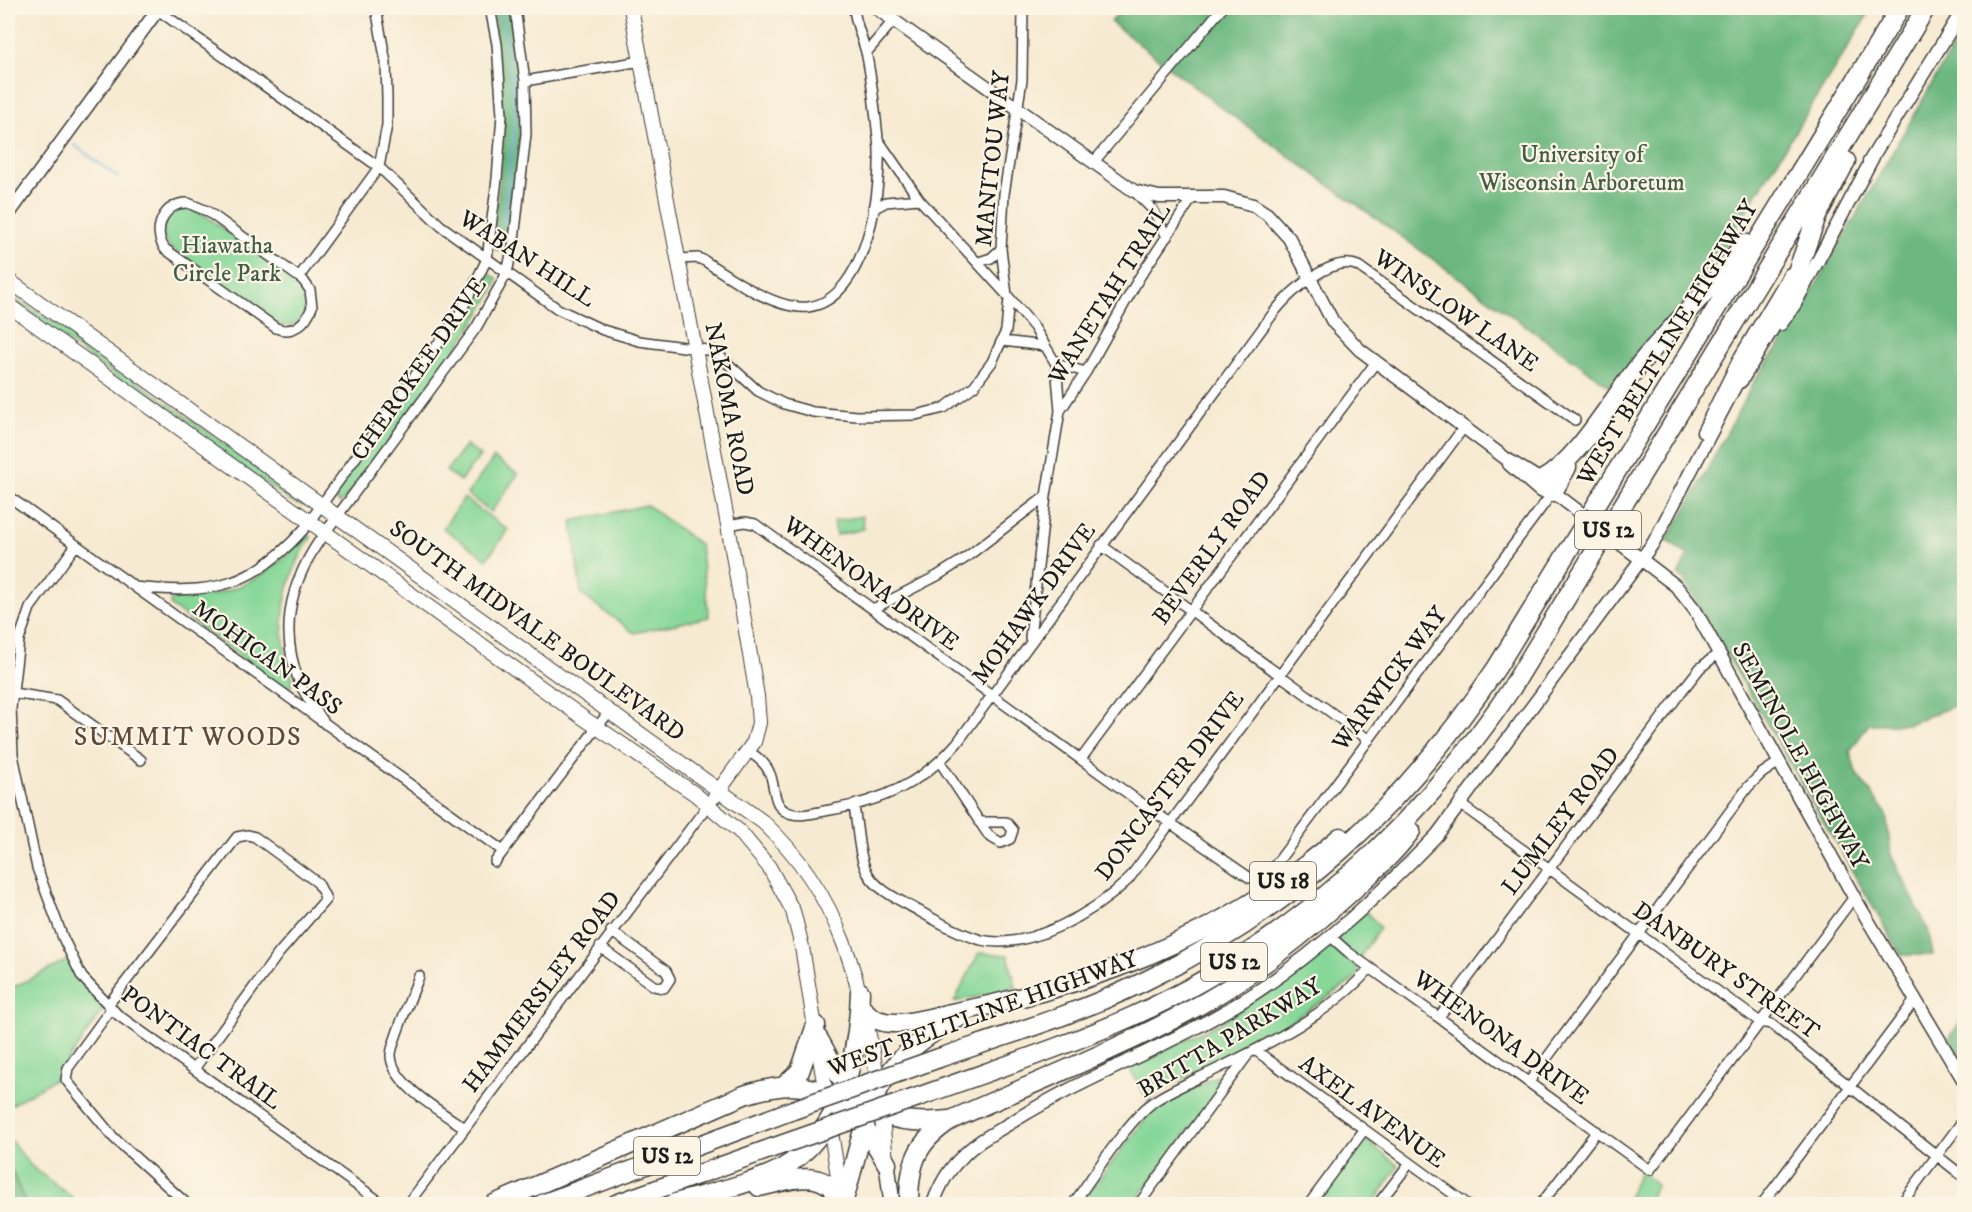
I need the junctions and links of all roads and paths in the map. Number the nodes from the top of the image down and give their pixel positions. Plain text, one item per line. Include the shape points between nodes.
1 (157, 8) edge
2 (376, 8) edge
3 (490, 8) edge
4 (515, 8) edge
5 (631, 8) edge
6 (854, 8) edge
7 (876, 8) edge
8 (1222, 8) edge
9 (1900, 8) edge
10 (1928, 8) edge
11 (1964, 8) edge
12 (1022, 9) edge
13 (894, 20) junction
14 (866, 52) junction
15 (641, 61) junction
16 (1868, 62) junction
17 (525, 81) junction
18 (1018, 110) junction
19 (879, 141) junction
20 (1873, 157) junction
21 (1093, 163) junction
22 (379, 167) junction
23 (1134, 191) junction
24 (1193, 197) junction
25 (920, 199) junction
26 (873, 209) junction
27 (8, 215) edge
28 (1167, 237) junction
29 (1001, 249) junction
30 (1804, 255) junction
31 (487, 259) junction
32 (678, 259) junction
33 (979, 262) junction
34 (507, 273) junction
35 (299, 277) junction
36 (8, 280) edge
37 (1310, 280) junction
38 (1008, 297) junction
39 (8, 305) edge
40 (1003, 341) junction
41 (1045, 346) junction
42 (694, 347) junction
43 (1376, 362) junction
44 (1056, 364) junction
45 (1086, 372) junction
46 (1738, 380) junction
47 (1060, 411) junction
48 (1584, 424) junction
49 (1464, 427) junction
50 (1547, 486) junction
51 (1681, 492) junction
52 (8, 496) edge
53 (1046, 496) junction
54 (321, 504) junction
55 (338, 516) junction
56 (310, 521) junction
57 (728, 525) junction
58 (326, 533) junction
59 (76, 545) junction
60 (1101, 545) junction
61 (1641, 559) junction
62 (135, 587) junction
63 (873, 609) junction
64 (1191, 610) junction
65 (1030, 641) junction
66 (8, 645) edge
67 (18, 647) junction
68 (1719, 653) junction
69 (1279, 675) junction
70 (1486, 683) junction
71 (13, 693) junction
72 (991, 694) junction
73 (608, 713) junction
74 (325, 724) junction
75 (597, 727) junction
76 (1485, 727) junction
77 (1369, 740) junction
78 (748, 751) junction
79 (1081, 759) junction
80 (141, 760) dead end
81 (940, 762) junction
82 (1779, 762) junction
83 (19, 788) junction
84 (720, 789) junction
85 (8, 790) edge
86 (1460, 804) junction
87 (708, 805) junction
88 (854, 807) junction
89 (979, 822) dead end
90 (1170, 823) junction
91 (503, 851) junction
92 (495, 862) dead end
93 (1550, 869) junction
94 (1250, 878) joint
95 (1854, 897) junction
96 (611, 931) junction
97 (1639, 934) junction
98 (1331, 936) junction
99 (600, 947) junction
100 (1371, 968) junction
101 (419, 976) dead end
102 (860, 992) junction
103 (1915, 1000) junction
104 (109, 1007) junction
105 (974, 1009) junction
106 (865, 1011) junction
107 (1439, 1017) junction
108 (1760, 1022) junction
109 (817, 1031) junction
110 (1252, 1052) junction
111 (194, 1069) junction
112 (1965, 1081) edge
113 (1529, 1082) junction
114 (786, 1084) junction
115 (845, 1084) junction
116 (1851, 1086) junction
117 (879, 1088) junction
118 (832, 1097) junction
119 (829, 1119) junction
120 (875, 1119) junction
121 (1965, 1119) edge
122 (951, 1120) junction
123 (465, 1128) junction
124 (1364, 1130) junction
125 (1596, 1131) junction
126 (1937, 1156) junction
127 (887, 1164) joint
128 (1409, 1164) junction
129 (1965, 1177) edge
130 (679, 1202) edge
131 (188, 1204) edge
132 (383, 1204) edge
133 (408, 1204) edge
134 (494, 1204) edge
135 (542, 1204) edge
136 (616, 1204) edge
137 (843, 1204) edge
138 (892, 1204) edge
139 (909, 1204) edge
140 (933, 1204) edge
141 (1073, 1204) edge
142 (1139, 1204) edge
143 (1309, 1204) edge
144 (1378, 1204) edge
145 (1467, 1204) edge
146 (1541, 1204) edge
147 (1762, 1204) edge
148 (1900, 1204) edge

1 - 22 street, WABAN HILL
1 - 27 street
2 - 22 street via 386,63 387,98 387,125
3 - 31 street, CHEROKEE DRIVE via 502,115
4 - 17 street, CHEROKEE DRIVE
5 - 15 main road, NAKOMA ROAD
6 - 14 street
7 - 13 street, SEMINOLE HIGHWAY
8 - 21 street
9 - 16 highway, WEST BELTLINE HIGHWAY / US 12
10 - 30 highway via 1831,187
10 - 76 highway, WEST BELTLINE HIGHWAY / US 12
11 - 20 street
12 - 18 street, MANITOU WAY
13 - 14 street
13 - 18 street, SEMINOLE HIGHWAY
14 - 19 street
15 - 17 street
15 - 32 main road, NAKOMA ROAD
16 - 48 highway via 1723,273
16 - 70 highway, WEST BELTLINE HIGHWAY / US 12
17 - 34 street, CHEROKEE DRIVE via 526,134
18 - 21 street, SEMINOLE HIGHWAY
18 - 29 street, MANITOU WAY via 1004,194
19 - 25 street
19 - 26 street
20 - 30 street via 1822,236
20 - 46 street via 1795,304
21 - 23 street, SEMINOLE HIGHWAY
22 - 31 street, WABAN HILL via 441,226
22 - 35 street
23 - 24 street, SEMINOLE HIGHWAY via 1158,197
23 - 28 street via 1153,210
24 - 28 street, WANETAH TRAIL
24 - 37 street, SEMINOLE HIGHWAY via 1241,200 1267,214 1289,238
25 - 26 street via 886,202
25 - 33 street
26 - 32 street via 855,269 834,295 817,305 777,302 705,261
28 - 45 street, WANETAH TRAIL
29 - 33 street
29 - 38 street, MANITOU WAY
30 - 46 highway via 1788,297
30 - 51 street via 1741,356 1687,468
31 - 34 street, WABAN HILL
31 - 54 street, CHEROKEE DRIVE via 459,315
32 - 42 main road, NAKOMA ROAD
33 - 38 street
34 - 42 street, WABAN HILL via 558,309 603,330 639,341
34 - 55 street, CHEROKEE DRIVE via 476,328
35 - 35 street via 194,205 173,206 159,226 161,244 170,254 281,330 301,325 312,307 310,290
36 - 54 main road, SOUTH MIDVALE BOULEVARD
37 - 43 street, SEMINOLE HIGHWAY via 1333,322
37 - 48 street, WINSLOW LANE via 1339,263 1358,266
37 - 60 street, MOHAWK DRIVE via 1293,291 1275,311
38 - 40 street, WABAN HILL
38 - 41 street
39 - 56 main road, SOUTH MIDVALE BOULEVARD
40 - 41 street
40 - 42 street, WABAN HILL via 980,379 952,403 931,412 887,417 830,415 784,404 758,391 720,354
41 - 44 street
42 - 57 main road, NAKOMA ROAD
43 - 49 street, SEMINOLE HIGHWAY
43 - 64 street, BEVERLY ROAD
44 - 45 street
44 - 47 street
45 - 47 street, WANETAH TRAIL
46 - 51 street
47 - 53 street
48 - 50 highway
49 - 50 street, SEMINOLE HIGHWAY
49 - 69 street, DONCASTER DRIVE
50 - 61 street, SEMINOLE HIGHWAY, bridge
50 - 77 street, WARWICK WAY
51 - 61 street
52 - 59 street, MOHICAN PASS
53 - 63 street via 946,570
53 - 65 street
54 - 55 main road, SOUTH MIDVALE BOULEVARD
54 - 56 street, CHEROKEE DRIVE
55 - 58 street, CHEROKEE DRIVE
55 - 73 main road, SOUTH MIDVALE BOULEVARD
56 - 58 main road, SOUTH MIDVALE BOULEVARD
56 - 62 street, CHEROKEE DRIVE via 282,554 233,584 168,591
57 - 63 street, WHENONA DRIVE via 755,524
57 - 78 main road, NAKOMA ROAD via 757,696 758,733
58 - 74 street, CHEROKEE DRIVE via 300,571 293,591 289,630 301,685
58 - 75 main road, SOUTH MIDVALE BOULEVARD
59 - 62 street, MOHICAN PASS
59 - 67 street, PONTIAC TRAIL via 30,608
60 - 64 street
60 - 65 street, MOHAWK DRIVE
61 - 68 street, SEMINOLE HIGHWAY via 1685,596
61 - 86 street
62 - 74 street, MOHICAN PASS
63 - 72 street, WHENONA DRIVE
64 - 69 street
64 - 79 street, BEVERLY ROAD
65 - 72 street, MOHAWK DRIVE
66 - 67 street
67 - 71 street, PONTIAC TRAIL
68 - 82 street, SEMINOLE HIGHWAY
68 - 93 street, LUMLEY ROAD via 1700,668 1681,692
69 - 77 street
69 - 90 street, DONCASTER DRIVE
70 - 105 highway, US 18 via 1358,822 1267,892 1145,958 1069,985
70 - 135 highway, WEST BELTLINE HIGHWAY / US 12, bridge via 1394,799 1328,864 1230,935 1142,983 1066,1014
71 - 80 street via 57,700
71 - 83 street, PONTIAC TRAIL via 12,746
72 - 79 street, WHENONA DRIVE
72 - 81 street, MOHAWK DRIVE
73 - 75 street
73 - 84 main road, SOUTH MIDVALE BOULEVARD
74 - 91 street, MOHICAN PASS
75 - 87 main road, SOUTH MIDVALE BOULEVARD
75 - 91 street
76 - 122 highway, US 18 via 1386,859 1332,910 1268,961 1196,1007
76 - 136 highway, WEST BELTLINE HIGHWAY / US 12, bridge via 1426,799 1365,861 1303,915 1188,989 1117,1023
77 - 94 street, WARWICK WAY via 1277,863 1266,874
78 - 84 main road, NAKOMA ROAD
78 - 88 street, MOHAWK DRIVE via 765,764 783,810 799,815
79 - 90 street, WHENONA DRIVE
81 - 88 street, MOHAWK DRIVE via 903,789
81 - 89 street
82 - 95 street, SEMINOLE HIGHWAY
82 - 97 street via 1748,787
83 - 85 street
83 - 104 street, PONTIAC TRAIL via 37,868 63,938 81,977
84 - 87 main road, NAKOMA ROAD
84 - 102 main road, SOUTH MIDVALE BOULEVARD via 770,829 812,876 846,944
86 - 93 street, DANBURY STREET
86 - 98 street via 1410,863
87 - 96 street, HAMMERSLEY ROAD
87 - 109 main road, SOUTH MIDVALE BOULEVARD via 755,849 780,884 800,938
88 - 90 street, DONCASTER DRIVE via 864,865 880,888 966,935 1006,943 1080,917 1109,899
90 - 94 street, WHENONA DRIVE
91 - 92 street
93 - 97 street, DANBURY STREET
93 - 107 street, LUMLEY ROAD
95 - 103 street, SEMINOLE HIGHWAY
95 - 108 street
96 - 99 street, HAMMERSLEY ROAD
96 - 99 street via 666,971 668,984 664,988 654,986
97 - 108 street, DANBURY STREET
97 - 113 street
98 - 100 street, WHENONA DRIVE
98 - 140 street via 1229,1010 1060,1093 980,1142 959,1159 943,1180
99 - 123 street, HAMMERSLEY ROAD
100 - 107 street, WHENONA DRIVE
100 - 110 street, BRITTA PARKWAY via 1345,992
101 - 123 street via 391,1054 396,1073
102 - 106 main road, SOUTH MIDVALE BOULEVARD
102 - 115 highway via 856,1048
103 - 112 street, SEMINOLE HIGHWAY
103 - 116 street
104 - 111 street, PONTIAC TRAIL
104 - 111 street via 229,844 242,835 255,837 318,883 326,899 279,954
104 - 131 street via 68,1068 66,1080 114,1138
105 - 106 highway via 886,1023
105 - 117 highway, US 18 via 908,1049
106 - 117 main road, SOUTH MIDVALE BOULEVARD
107 - 113 street, WHENONA DRIVE
108 - 116 street, DANBURY STREET via 1771,1024
108 - 125 street, WHENONA DRIVE via 1650,1170
109 - 114 highway via 800,1071
109 - 115 highway
109 - 118 main road, SOUTH MIDVALE BOULEVARD
110 - 124 street, AXEL AVENUE
110 - 141 street, BRITTA PARKWAY via 1154,1101
110 - 142 street
111 - 132 street, PONTIAC TRAIL
113 - 125 street, WHENONA DRIVE
114 - 118 highway
114 - 134 highway via 744,1095
115 - 118 highway
115 - 120 highway
116 - 126 street, DANBURY STREET
116 - 147 street
117 - 120 highway, US 18
118 - 119 highway
118 - 120 highway
119 - 130 highway via 805,1150 782,1168
119 - 137 main road
120 - 122 highway
120 - 127 highway
120 - 137 highway, US 18
121 - 126 street
122 - 139 highway, US 18 via 926,1139 916,1156
123 - 133 street, HAMMERSLEY ROAD
124 - 128 street, AXEL AVENUE
124 - 143 street
125 - 146 street
126 - 129 street, DANBURY STREET
126 - 148 street
127 - 138 highway
128 - 144 street
128 - 145 street, AXEL AVENUE
130 - 137 highway via 803,1178 826,1183

